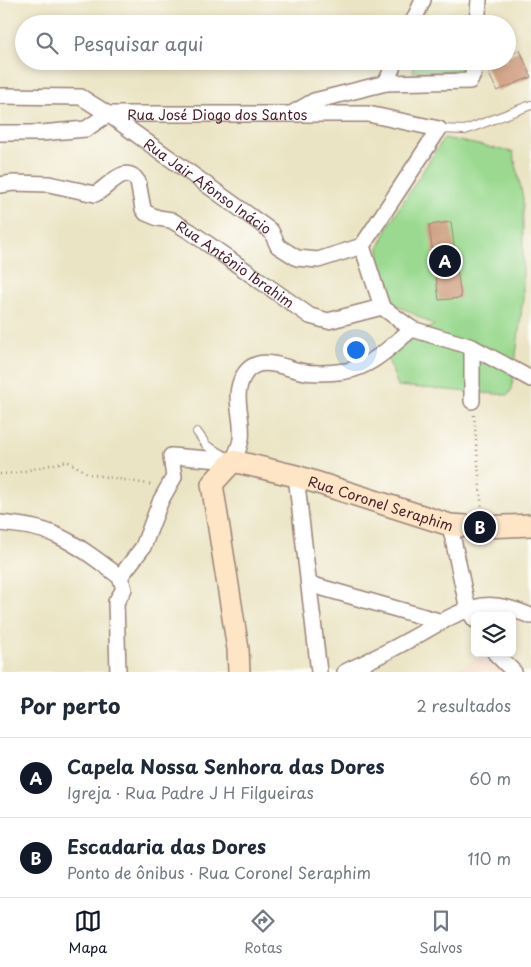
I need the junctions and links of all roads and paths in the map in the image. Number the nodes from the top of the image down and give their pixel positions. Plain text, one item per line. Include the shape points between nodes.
1 (423, 0) edge
2 (479, 0) edge
3 (416, 15) edge
4 (478, 15) edge
5 (391, 70) edge
6 (473, 70) edge
7 (386, 82) junction
8 (0, 96) edge
9 (531, 105) edge
10 (108, 114) junction
11 (289, 115) junction
12 (439, 129) junction
13 (0, 134) edge
14 (0, 185) edge
15 (362, 246) junction
16 (382, 307) junction
17 (412, 329) junction
18 (472, 347) junction
19 (531, 379) edge
20 (472, 401) joint
21 (197, 432) dead end
22 (233, 461) junction
23 (0, 474) edge
24 (296, 476) junction
25 (168, 488) junction
26 (0, 523) edge
27 (450, 525) junction
28 (531, 525) edge
29 (483, 527) junction
30 (120, 577) junction
31 (309, 584) junction
32 (471, 612) edge
33 (476, 612) edge
34 (471, 615) edge
35 (531, 616) edge
36 (442, 622) junction
37 (499, 657) edge
38 (118, 672) edge
39 (239, 672) edge
40 (319, 672) edge
41 (345, 672) edge
42 (514, 672) edge

1 - 3 street
2 - 4 street
5 - 7 street
6 - 7 street via 470,81
7 - 11 street via 314,101
8 - 10 street, Rua Jair Afonso Inácio via 81,97
9 - 12 lane via 465,130
10 - 11 street, Rua José Diogo dos Santos
10 - 13 street, Rua José Diogo dos Santos via 86,129
10 - 15 street, Rua Jair Afonso Inácio via 271,231 278,246 297,258 318,260
11 - 12 street, Rua José Diogo dos Santos via 368,114
12 - 15 street
14 - 16 street, Rua Antônio Ibrahim via 61,185 92,194 120,175 130,176 138,182 146,212 171,220 191,232 310,316 328,321
15 - 16 street
16 - 17 street
17 - 18 street
17 - 22 street via 371,363 346,371 299,371 272,363 254,366 239,388 241,440
18 - 19 street
18 - 20 street
20 - 29 path
21 - 22 lane via 207,446
22 - 24 street, Rua Coronel Seraphim
22 - 25 street via 171,456 174,477
22 - 39 street via 212,484
23 - 25 path via 67,461 89,474
24 - 27 street, Rua Coronel Seraphim
24 - 31 street
25 - 30 street via 143,547
26 - 30 street via 36,528 57,535
27 - 29 street, Rua Coronel Seraphim
27 - 32 street
28 - 29 street, Rua Coronel Seraphim
30 - 38 street via 124,589 116,602
31 - 36 street
31 - 40 street
33 - 35 street via 484,606 495,606
34 - 36 street
36 - 41 street
37 - 42 street

